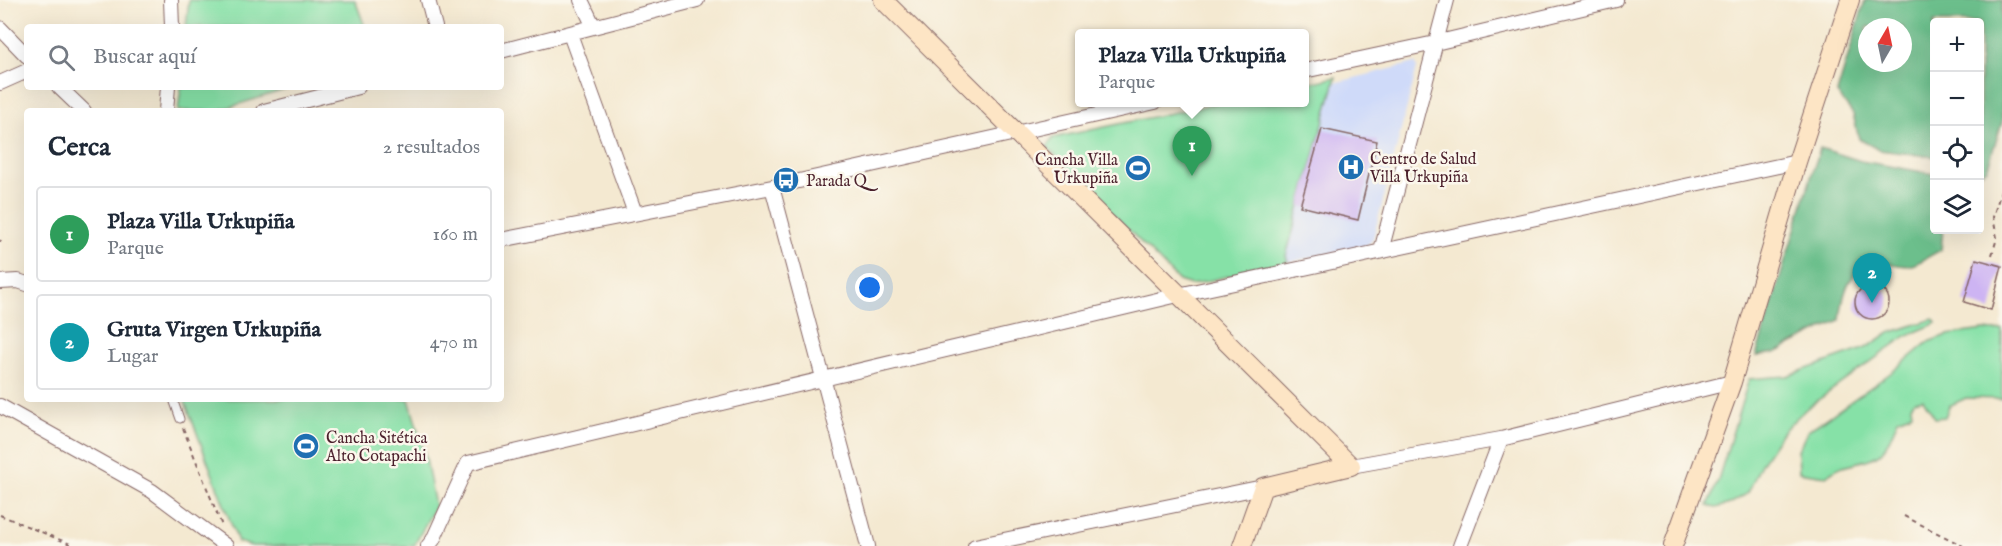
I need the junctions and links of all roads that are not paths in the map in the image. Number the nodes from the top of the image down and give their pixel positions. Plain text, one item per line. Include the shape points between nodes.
1 (171, 0) edge
2 (428, 0) edge
3 (581, 0) edge
4 (698, 0) edge
5 (883, 0) edge
6 (1447, 0) edge
7 (1616, 0) edge
8 (1850, 0) edge
9 (172, 24) edge
10 (434, 24) edge
11 (594, 27) junction
12 (0, 28) edge
13 (570, 34) junction
14 (1436, 43) junction
15 (504, 50) edge
16 (24, 53) edge
17 (1309, 70) edge
18 (24, 72) edge
19 (0, 83) edge
20 (62, 90) edge
21 (168, 90) edge
22 (346, 90) edge
23 (1132, 107) edge
24 (81, 108) edge
25 (166, 108) edge
26 (276, 108) edge
27 (1017, 132) junction
28 (1797, 162) junction
29 (772, 187) junction
30 (635, 213) junction
31 (504, 239) edge
32 (1381, 250) junction
33 (0, 282) edge
34 (24, 283) edge
35 (1178, 295) junction
36 (823, 380) junction
37 (1732, 382) junction
38 (173, 402) edge
39 (0, 406) edge
40 (180, 419) road end
41 (1501, 439) junction
42 (1351, 466) junction
43 (1263, 487) junction
44 (1037, 532) junction
45 (226, 546) edge
46 (428, 546) edge
47 (868, 546) edge
48 (975, 546) edge
49 (1033, 546) edge
50 (1242, 546) edge
51 (1460, 546) edge
52 (1673, 546) edge

1 - 9 street
2 - 10 street
3 - 11 street
4 - 11 street
5 - 27 street
6 - 14 street
7 - 14 street
8 - 28 street
11 - 13 street
12 - 16 street
13 - 15 street
13 - 30 street
14 - 17 street
14 - 32 street
18 - 19 street
20 - 24 street
21 - 25 street
22 - 26 street
23 - 27 street
27 - 29 street
27 - 35 street
28 - 32 street
28 - 37 street
29 - 30 street
29 - 36 street
30 - 31 street
32 - 35 street
33 - 34 street
35 - 36 street
35 - 42 street
36 - 46 street via 468,463
36 - 47 street
37 - 41 street
37 - 52 street
38 - 40 lane
39 - 45 street via 152,491
41 - 42 street
41 - 51 street
42 - 43 street
43 - 44 street
43 - 50 street
44 - 48 street
44 - 49 street

